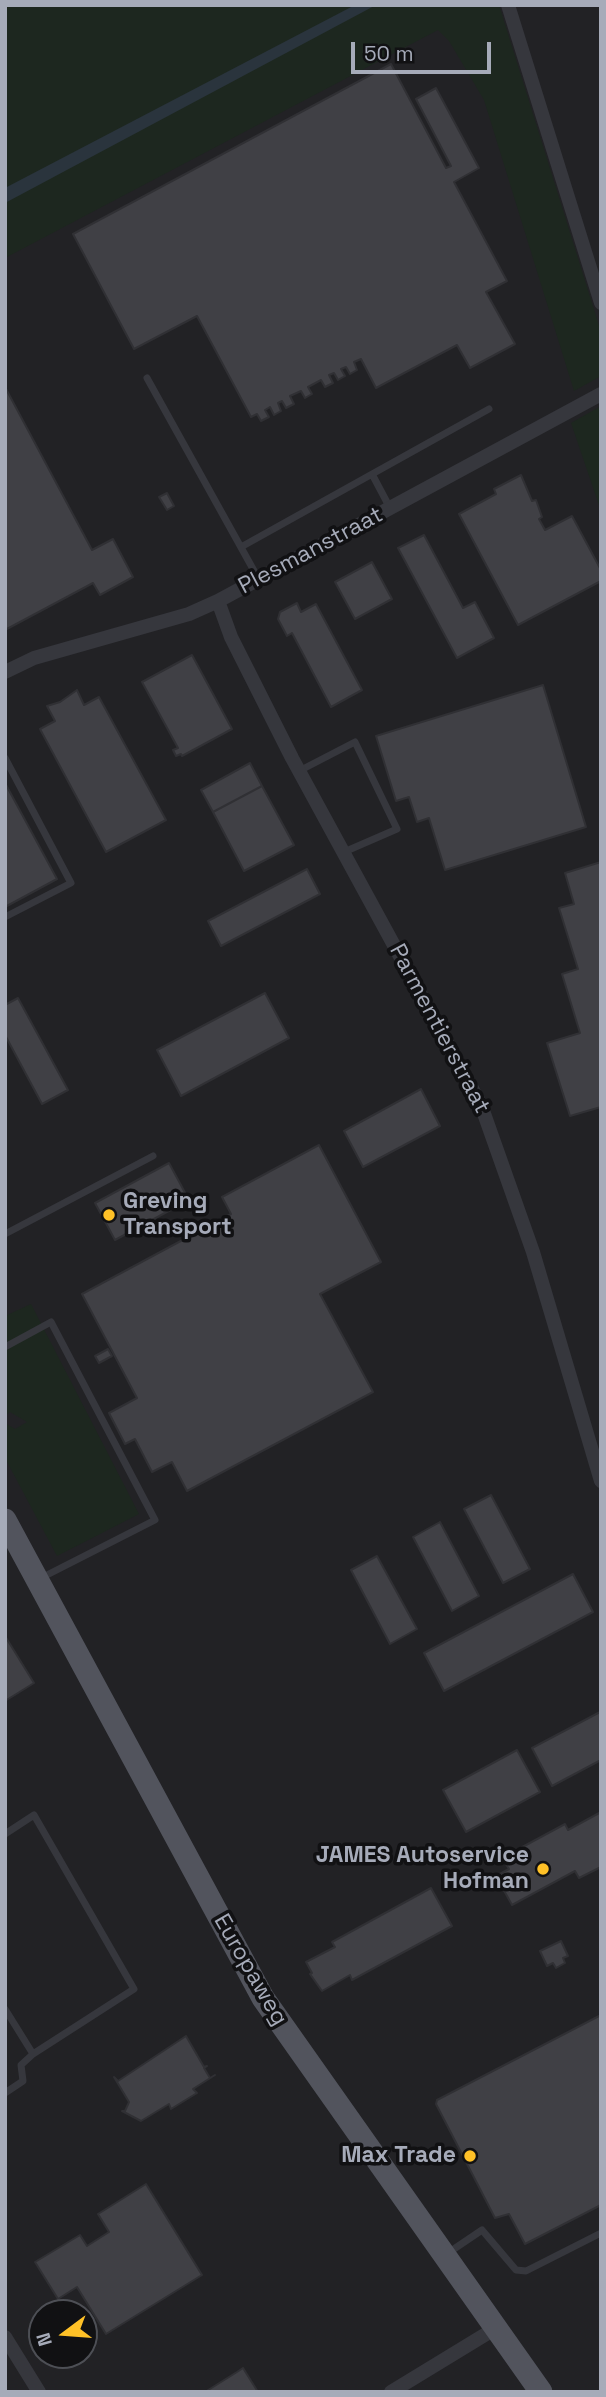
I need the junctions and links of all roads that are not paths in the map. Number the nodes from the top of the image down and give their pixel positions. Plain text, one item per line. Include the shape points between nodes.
1 (508, 5) edge
2 (601, 303) edge
3 (147, 378) dead end
4 (601, 394) edge
5 (489, 409) dead end
6 (372, 474) junction
7 (390, 508) junction
8 (241, 547) junction
9 (259, 579) junction
10 (218, 601) junction
11 (5, 672) edge
12 (5, 758) edge
13 (299, 771) junction
14 (344, 852) junction
15 (5, 917) edge
16 (153, 1156) dead end
17 (5, 1234) edge
18 (5, 1347) edge
19 (601, 1481) edge
20 (5, 1520) edge
21 (37, 1580) junction
22 (5, 1834) edge
23 (5, 2009) edge
24 (33, 2054) junction
25 (5, 2093) edge
26 (601, 2233) edge
27 (444, 2255) junction
28 (496, 2328) junction
29 (5, 2337) edge
30 (39, 2392) edge
31 (391, 2392) edge
32 (541, 2392) edge

1 - 2 street
3 - 8 lane
4 - 7 street, Plesmanstraat
5 - 6 lane
6 - 7 lane
6 - 8 lane
7 - 9 street, Plesmanstraat
8 - 9 lane
9 - 10 street, Plesmanstraat
10 - 11 street, Plesmanstraat via 189,614 34,658
10 - 13 street, Parmentierstraat via 231,637
12 - 15 lane via 71,883
13 - 14 street, Parmentierstraat
13 - 14 lane via 355,741 397,829
14 - 19 street, Parmentierstraat via 481,1105 533,1252
16 - 17 lane
18 - 21 lane via 51,1322 155,1520
20 - 21 main road, Europaweg
21 - 27 main road, Europaweg via 263,1998
22 - 24 lane via 34,1815 134,1989
23 - 24 lane
24 - 25 lane via 21,2065 23,2081
26 - 27 lane via 526,2271 516,2270 482,2231
27 - 28 main road, Europaweg
28 - 31 street
28 - 32 main road, Europaweg
29 - 30 street

